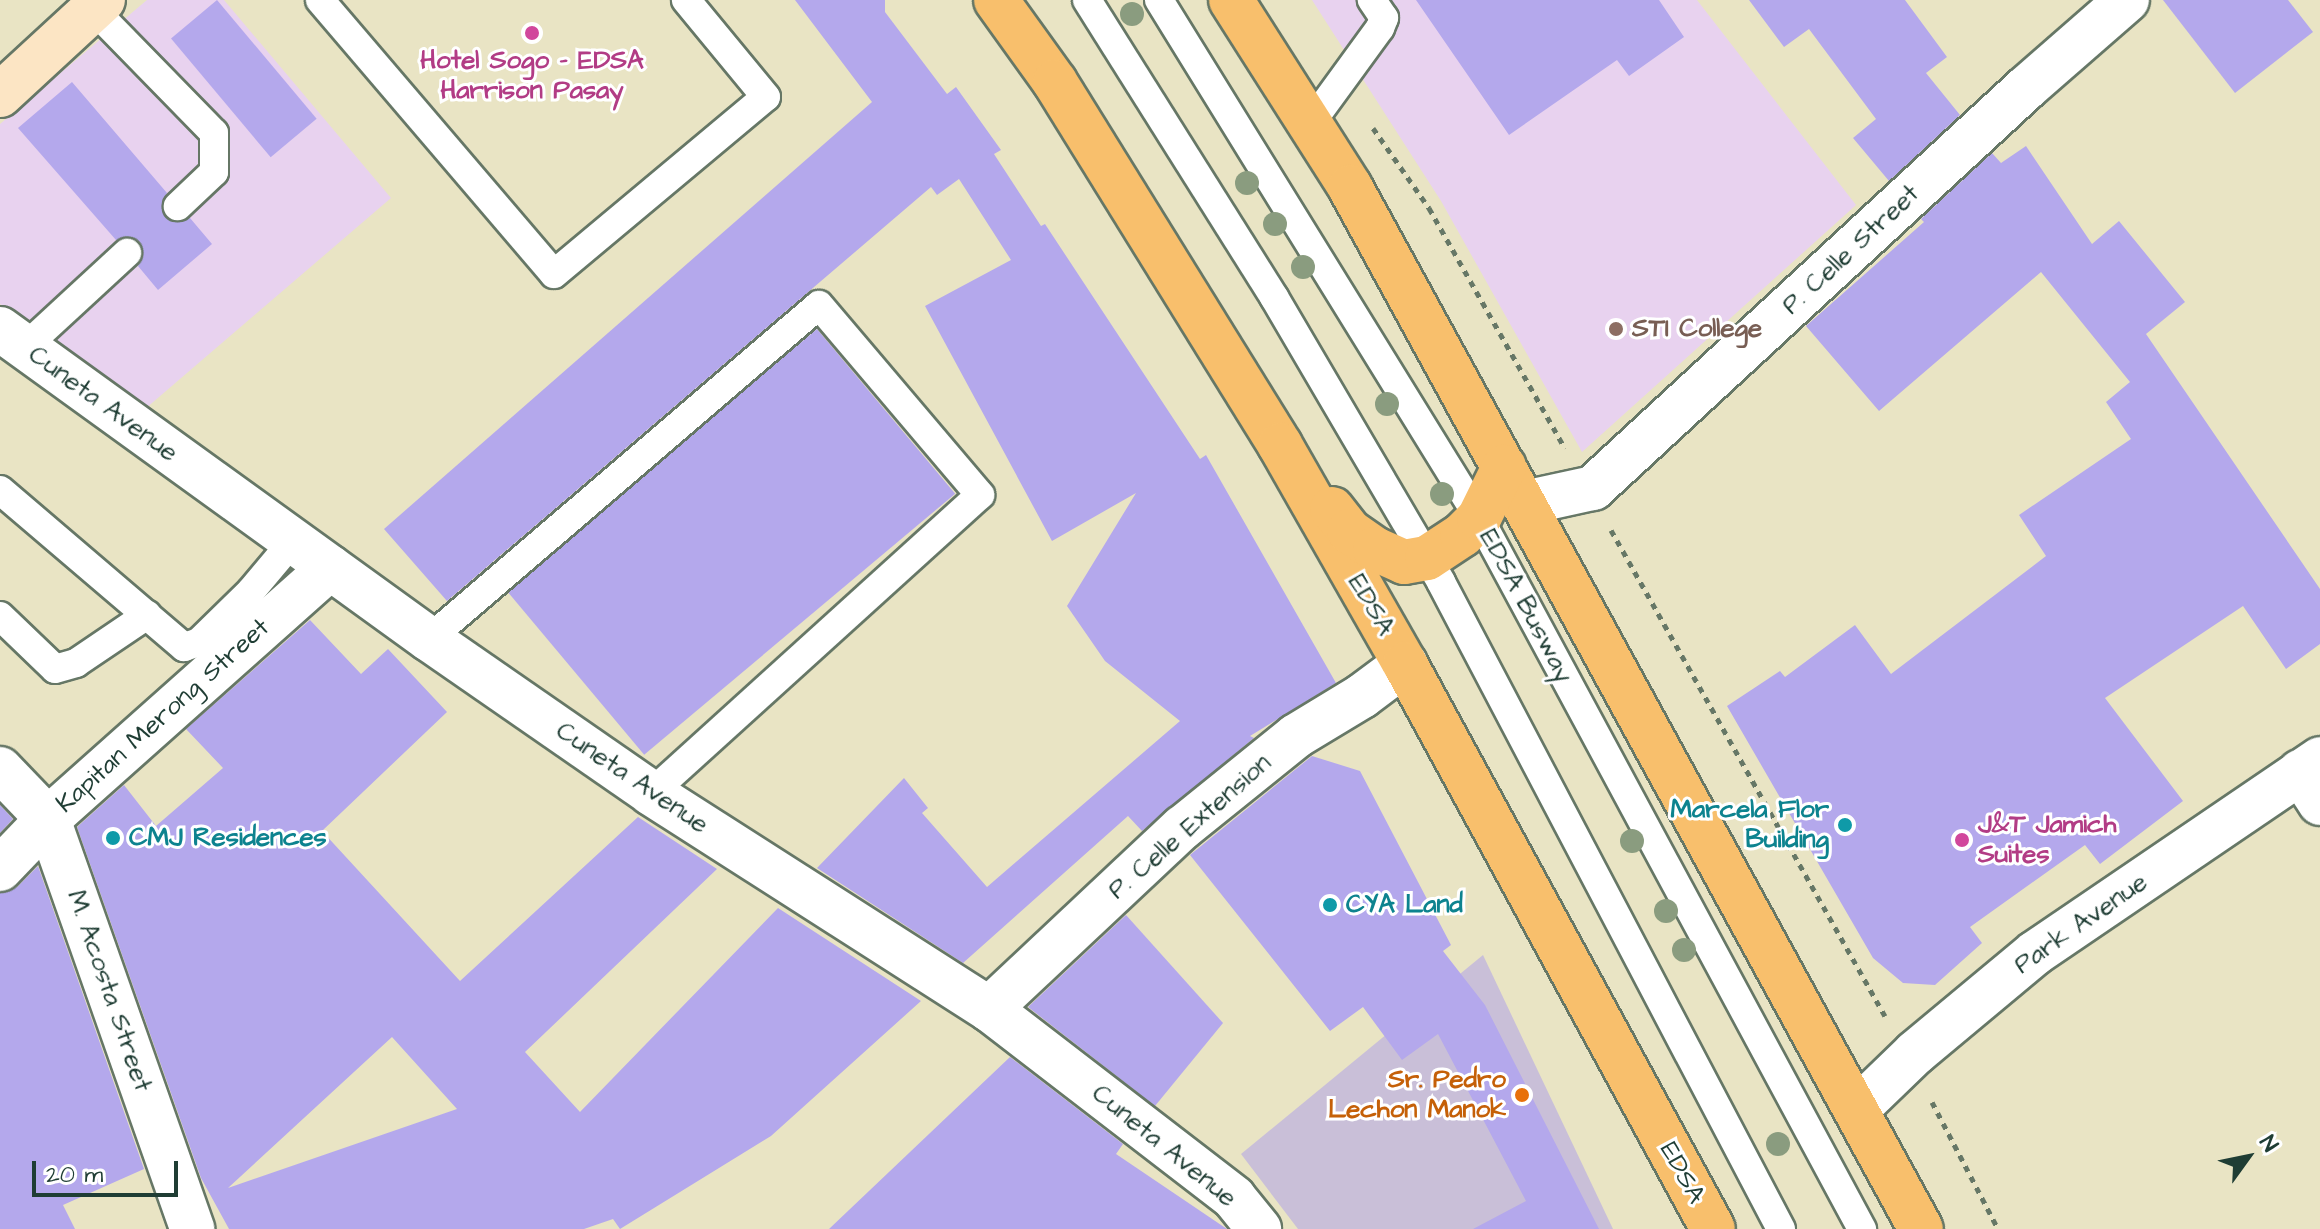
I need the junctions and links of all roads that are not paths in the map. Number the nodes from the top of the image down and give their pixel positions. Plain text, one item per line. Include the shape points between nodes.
1 (320, 0) edge
2 (686, 0) edge
3 (996, 0) edge
4 (1087, 0) edge
5 (1159, 0) edge
6 (1231, 0) edge
7 (1372, 0) edge
8 (2127, 0) edge
9 (98, 5) edge
10 (0, 95) edge
11 (1310, 124) junction
12 (178, 206) dead end
13 (127, 253) dead end
14 (12, 338) edge
15 (1280, 445) junction
16 (1514, 485) junction
17 (0, 490) edge
18 (1479, 518) junction
19 (293, 541) junction
20 (1427, 558) junction
21 (330, 568) junction
22 (147, 615) junction
23 (0, 616) edge
24 (429, 639) junction
25 (1405, 664) junction
26 (0, 769) edge
27 (2313, 778) edge
28 (651, 793) junction
29 (48, 819) junction
30 (0, 869) edge
31 (989, 1009) junction
32 (1857, 1109) junction
33 (192, 1229) edge
34 (1259, 1229) edge
35 (1713, 1229) edge
36 (1781, 1229) edge
37 (1862, 1229) edge
38 (1921, 1229) edge

1 - 2 lane via 554,274 766,97
3 - 15 highway, EDSA via 1055,82
4 - 20 lane via 1274,297
5 - 18 lane, EDSA Busway
6 - 11 highway
7 - 11 lane via 1384,18
8 - 16 street, P. Celle Street via 1593,488
9 - 10 main road
9 - 12 lane via 214,133 214,172
11 - 16 highway
13 - 14 lane
14 - 19 street, Cuneta Avenue
15 - 20 highway via 1349,531 1404,562
15 - 25 highway, EDSA
16 - 18 highway
16 - 32 highway
17 - 22 lane
18 - 20 highway
18 - 37 lane, EDSA Busway
19 - 21 street, Cuneta Avenue
19 - 22 lane via 199,642 184,647
20 - 36 lane
21 - 24 street, Cuneta Avenue
21 - 29 street, Kapitan Merong Street
22 - 23 lane via 76,663 55,669
24 - 28 street, Cuneta Avenue
24 - 28 lane via 819,305 980,495
25 - 31 street, P. Celle Extension via 1296,736 1182,828
25 - 35 highway, EDSA
26 - 29 street, M. Acosta Street
27 - 32 street, Park Avenue via 2035,953
28 - 31 street, Cuneta Avenue
29 - 30 street, Kapitan Merong Street
29 - 33 street, M. Acosta Street
31 - 34 street, Cuneta Avenue via 1234,1198
32 - 38 highway

